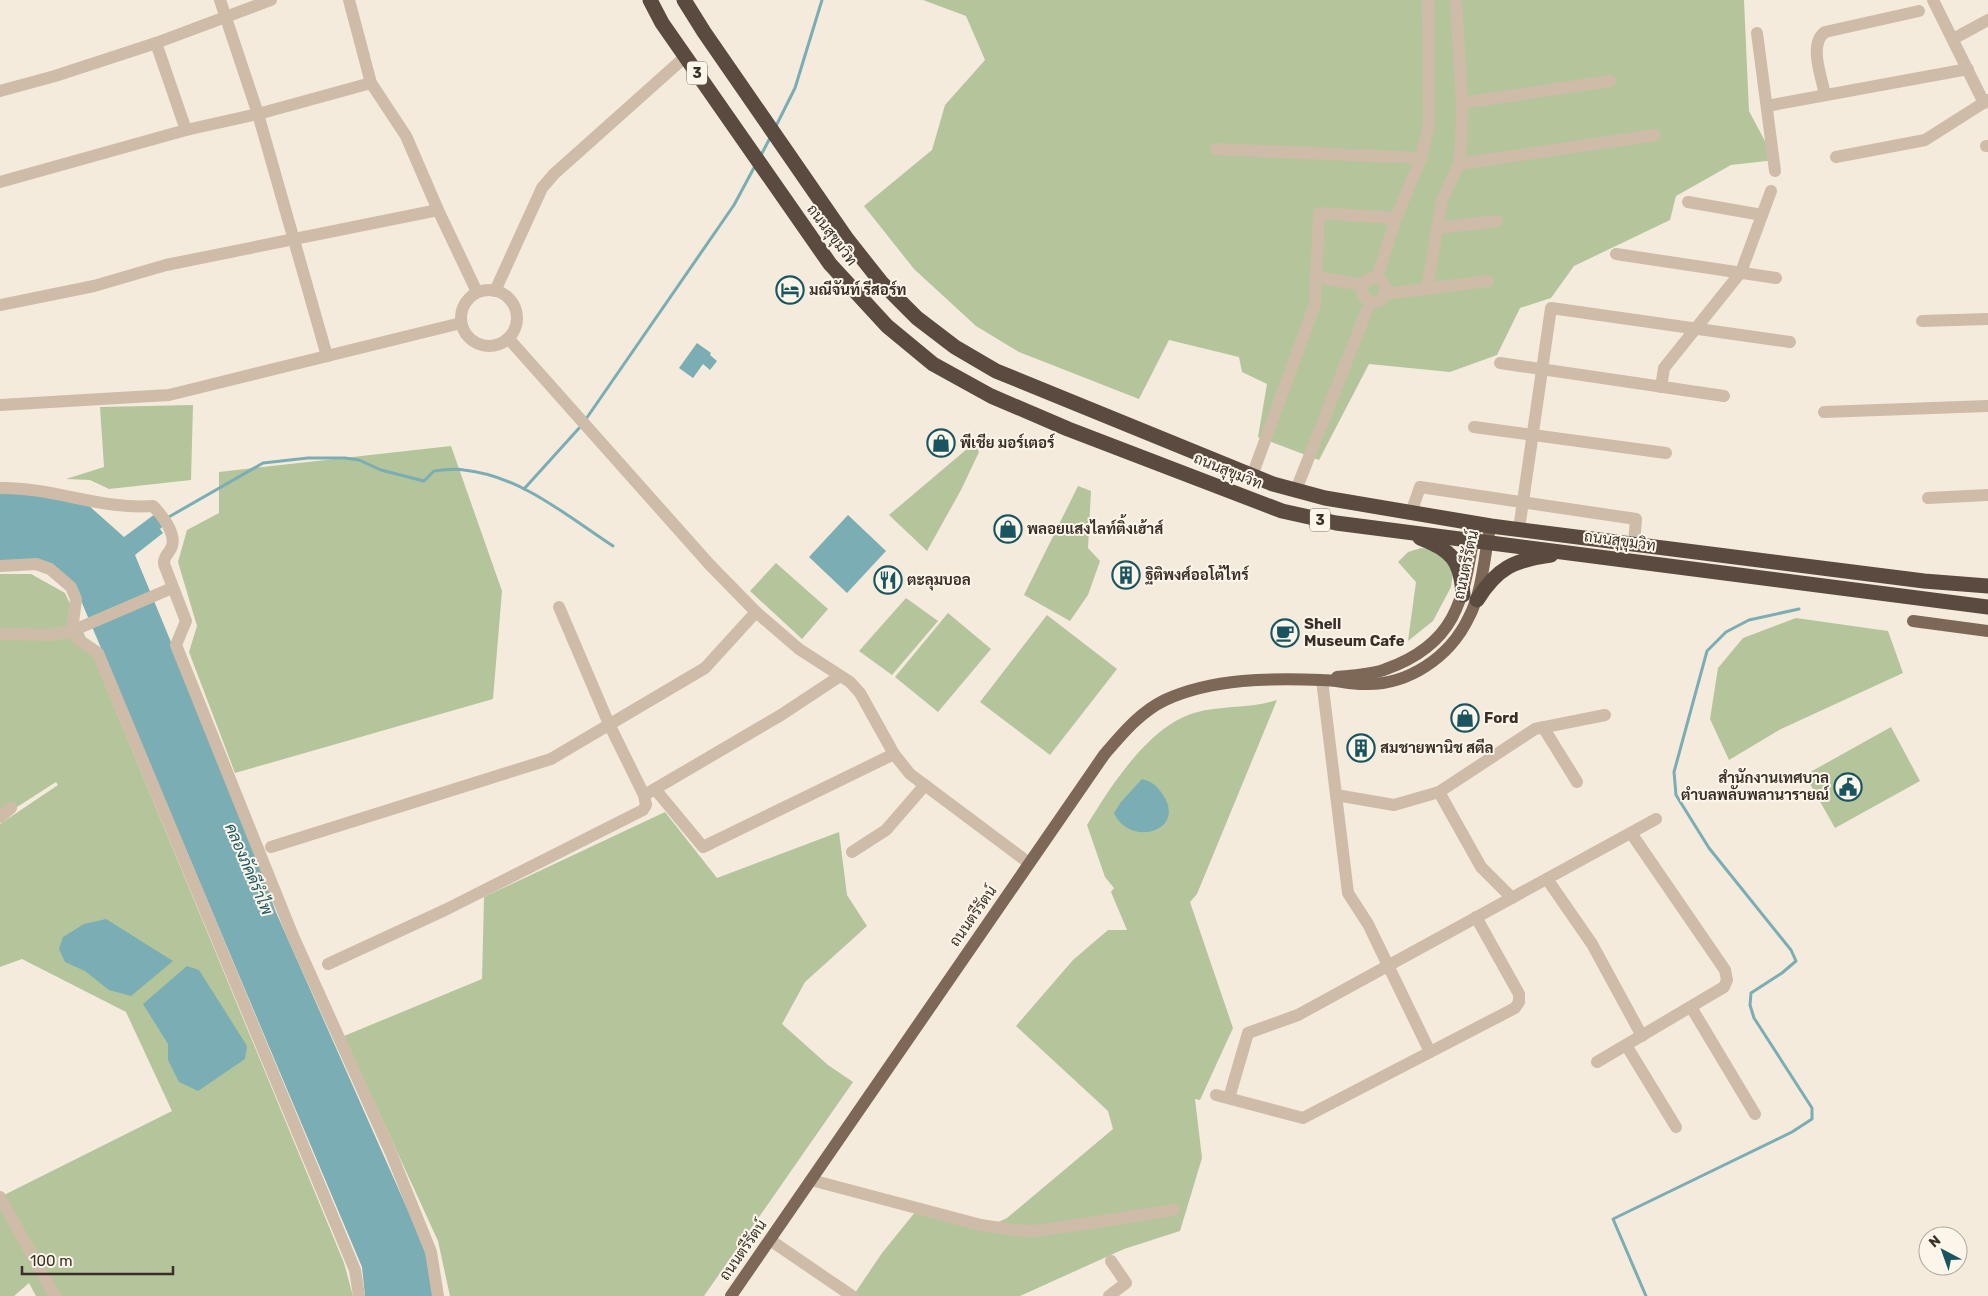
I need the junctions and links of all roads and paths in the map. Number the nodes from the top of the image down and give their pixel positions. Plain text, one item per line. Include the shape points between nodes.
1 (220, 0) edge
2 (271, 0) edge
3 (349, 0) edge
4 (650, 0) edge
5 (684, 0) edge
6 (1428, 0) edge
7 (1456, 0) edge
8 (1933, 0) edge
9 (1919, 11) dead end
10 (225, 16) junction
11 (1988, 20) edge
12 (1757, 33) dead end
13 (1953, 39) junction
14 (156, 43) junction
15 (685, 57) junction
16 (1968, 69) junction
17 (1610, 81) dead end
18 (371, 83) junction
19 (0, 91) edge
20 (1825, 95) junction
21 (1986, 101) edge
22 (1462, 103) junction
23 (1767, 106) junction
24 (258, 114) junction
25 (186, 130) junction
26 (1655, 135) dead end
27 (1216, 150) dead end
28 (1836, 157) dead end
29 (1421, 158) junction
30 (1459, 164) junction
31 (1775, 172) dead end
32 (0, 182) edge
33 (1770, 191) dead end
34 (1688, 202) dead end
35 (438, 210) junction
36 (1762, 214) junction
37 (1396, 218) junction
38 (1496, 222) dead end
39 (1437, 228) junction
40 (293, 240) junction
41 (1616, 254) dead end
42 (1741, 272) junction
43 (1316, 277) junction
44 (1377, 278) junction
45 (1776, 278) dead end
46 (1488, 281) dead end
47 (1362, 285) junction
48 (1427, 289) junction
49 (495, 291) junction
50 (477, 292) junction
51 (1386, 294) junction
52 (1370, 302) junction
53 (0, 305) edge
54 (1988, 319) edge
55 (1922, 321) dead end
56 (461, 323) junction
57 (1695, 329) junction
58 (508, 338) junction
59 (1790, 342) dead end
60 (326, 356) junction
61 (1500, 363) dead end
62 (1542, 370) junction
63 (1661, 387) junction
64 (1724, 396) dead end
65 (0, 405) edge
66 (1988, 406) edge
67 (1824, 412) dead end
68 (1134, 427) junction
69 (1474, 427) dead end
70 (1533, 434) junction
71 (1128, 450) junction
72 (1666, 453) dead end
73 (1252, 476) junction
74 (0, 488) edge
75 (1296, 490) junction
76 (1988, 495) edge
77 (1928, 498) dead end
78 (1523, 502) junction
79 (1411, 513) junction
80 (1483, 525) junction
81 (1519, 529) junction
82 (1401, 531) junction
83 (1480, 540) junction
84 (1634, 544) junction
85 (1572, 552) junction
86 (0, 566) edge
87 (1988, 586) edge
88 (166, 590) junction
89 (1470, 597) junction
90 (559, 607) dead end
91 (1988, 607) edge
92 (756, 612) junction
93 (1913, 621) dead end
94 (78, 628) junction
95 (1988, 631) edge
96 (0, 634) edge
97 (840, 676) junction
98 (1322, 680) junction
99 (1605, 714) dead end
100 (609, 724) junction
101 (1543, 727) junction
102 (894, 754) junction
103 (1577, 782) dead end
104 (925, 785) junction
105 (649, 792) junction
106 (1439, 792) junction
107 (1336, 795) junction
108 (10, 808) dead end
109 (0, 817) edge
110 (1656, 819) dead end
111 (1631, 832) junction
112 (271, 847) dead end
113 (852, 852) dead end
114 (1029, 863) junction
115 (1547, 879) junction
116 (1512, 898) junction
117 (1476, 918) junction
118 (328, 964) dead end
119 (1388, 966) junction
120 (1691, 1007) junction
121 (1642, 1036) junction
122 (1626, 1045) junction
123 (1430, 1052) junction
124 (1597, 1062) dead end
125 (1216, 1095) dead end
126 (1229, 1098) junction
127 (1755, 1114) dead end
128 (1676, 1127) dead end
129 (811, 1180) junction
130 (0, 1198) edge
131 (1174, 1210) dead end
132 (770, 1240) junction
133 (1111, 1261) dead end
134 (55, 1296) edge
135 (359, 1296) edge
136 (438, 1296) edge
137 (731, 1296) edge
138 (852, 1296) edge
139 (1110, 1296) edge

1 - 10 street
2 - 10 street
3 - 18 street
4 - 15 highway, ถนนสุขุมวิท / 3
5 - 68 highway, ถนนสุขุมวิท / 3 via 847,239 881,282 917,318 996,371
6 - 29 street via 1429,125
7 - 22 street
8 - 13 street
9 - 20 street via 1821,35 1817,50
10 - 14 street
10 - 24 street
11 - 13 street
12 - 23 street
13 - 16 street
14 - 19 street
14 - 25 street
15 - 49 street via 542,188
15 - 71 highway, ถนนสุขุมวิท / 3 via 830,264 887,326 933,364 991,396
16 - 20 street
16 - 21 street
17 - 22 street
18 - 24 street
18 - 35 street via 406,136
20 - 23 street
21 - 28 street via 1925,140
22 - 30 street
23 - 31 street
24 - 25 street
24 - 40 street
25 - 32 street
26 - 30 street
27 - 29 street
29 - 37 street
30 - 39 street via 1442,200
33 - 36 street
34 - 36 street
35 - 40 street
35 - 50 street
36 - 42 street
37 - 43 street via 1319,213
37 - 44 street
38 - 39 street
39 - 48 street
40 - 53 street
40 - 60 street
41 - 42 street
42 - 45 street
42 - 57 street
43 - 47 street
43 - 73 street via 1315,304
44 - 47 street via 1368,279
44 - 51 street via 1383,282
46 - 48 street
47 - 52 street via 1363,297
48 - 51 street
49 - 50 street
49 - 58 street via 505,295 516,312 516,321
50 - 56 street via 465,303
51 - 52 street via 1381,300
52 - 75 street
54 - 55 street
56 - 58 street via 471,340 481,345 499,344
56 - 60 street
57 - 59 street
57 - 62 street via 1551,308
57 - 63 street via 1664,368
58 - 92 street via 710,565
60 - 65 street via 169,394
61 - 62 street
62 - 63 street
62 - 70 street
63 - 64 street
66 - 67 street
68 - 71 highway
68 - 73 highway, ถนนสุขุมวิท / 3
69 - 70 street
70 - 72 street
70 - 78 street
71 - 82 highway, ถนนสุขุมวิท / 3 via 1282,511 1336,523
73 - 75 highway, ถนนสุขุมวิท / 3
74 - 88 street via 26,488 134,508 154,506 173,535 172,547 163,560
75 - 79 highway, ถนนสุขุมวิท / 3
76 - 77 street
78 - 79 street via 1420,487
78 - 81 street
78 - 84 street via 1636,519
79 - 80 highway, ถนนสุขุมวิท / 3
80 - 81 highway, ถนนสุขุมวิท / 3
80 - 83 main road, ถนนตรีรัตน์
81 - 84 highway, ถนนสุขุมวิท / 3
82 - 83 highway, ถนนสุขุมวิท / 3
82 - 89 highway via 1445,549 1454,559
83 - 85 highway, ถนนสุขุมวิท / 3
83 - 89 main road, ถนนตรีรัตน์
84 - 87 highway, ถนนสุขุมวิท / 3 via 1924,581
85 - 89 highway via 1516,562
85 - 91 highway, ถนนสุขุมวิท / 3
86 - 94 street via 36,564 50,569 71,587 76,599 73,610
88 - 94 street
88 - 136 street via 186,622 176,645 292,936 391,1154 431,1252
89 - 98 main road, ถนนตรีรัตน์ via 1449,625 1420,653 1384,670
90 - 100 street
92 - 97 street via 799,650
92 - 100 street via 705,668
93 - 95 main road
94 - 96 street via 51,636
94 - 135 street via 79,640 98,653 355,1270
97 - 102 street via 860,693
97 - 105 street via 781,715
98 - 107 street
98 - 114 main road, ถนนตรีรัตน์ via 1218,683 1166,700 1134,720 1104,755
99 - 101 street
100 - 105 street
100 - 112 street via 551,759
101 - 103 street
101 - 106 street via 1535,729
102 - 104 street via 910,774
102 - 105 street via 703,847
104 - 113 street via 886,830
104 - 114 street
105 - 118 street via 646,806 638,814
106 - 107 street via 1394,805
106 - 116 street via 1481,868
107 - 119 street via 1348,893 1368,924
108 - 109 street
110 - 111 street
111 - 115 street
111 - 120 street via 1724,970 1727,980 1724,987
114 - 129 main road, ถนนตรีรัตน์
115 - 116 street
115 - 121 street via 1592,944
116 - 117 street
117 - 119 street
117 - 123 street via 1519,994 1520,1002 1515,1008
119 - 123 street
119 - 126 street via 1298,1015 1248,1033
120 - 121 street
120 - 127 street
121 - 122 street
122 - 124 street
122 - 128 street
123 - 126 street via 1302,1118
125 - 126 street
129 - 131 street via 981,1225 1013,1230 1064,1227
129 - 132 main road, ถนนตรีรัตน์
130 - 134 street
132 - 137 main road, ถนนตรีรัตน์
132 - 138 street
133 - 139 street via 1126,1283

